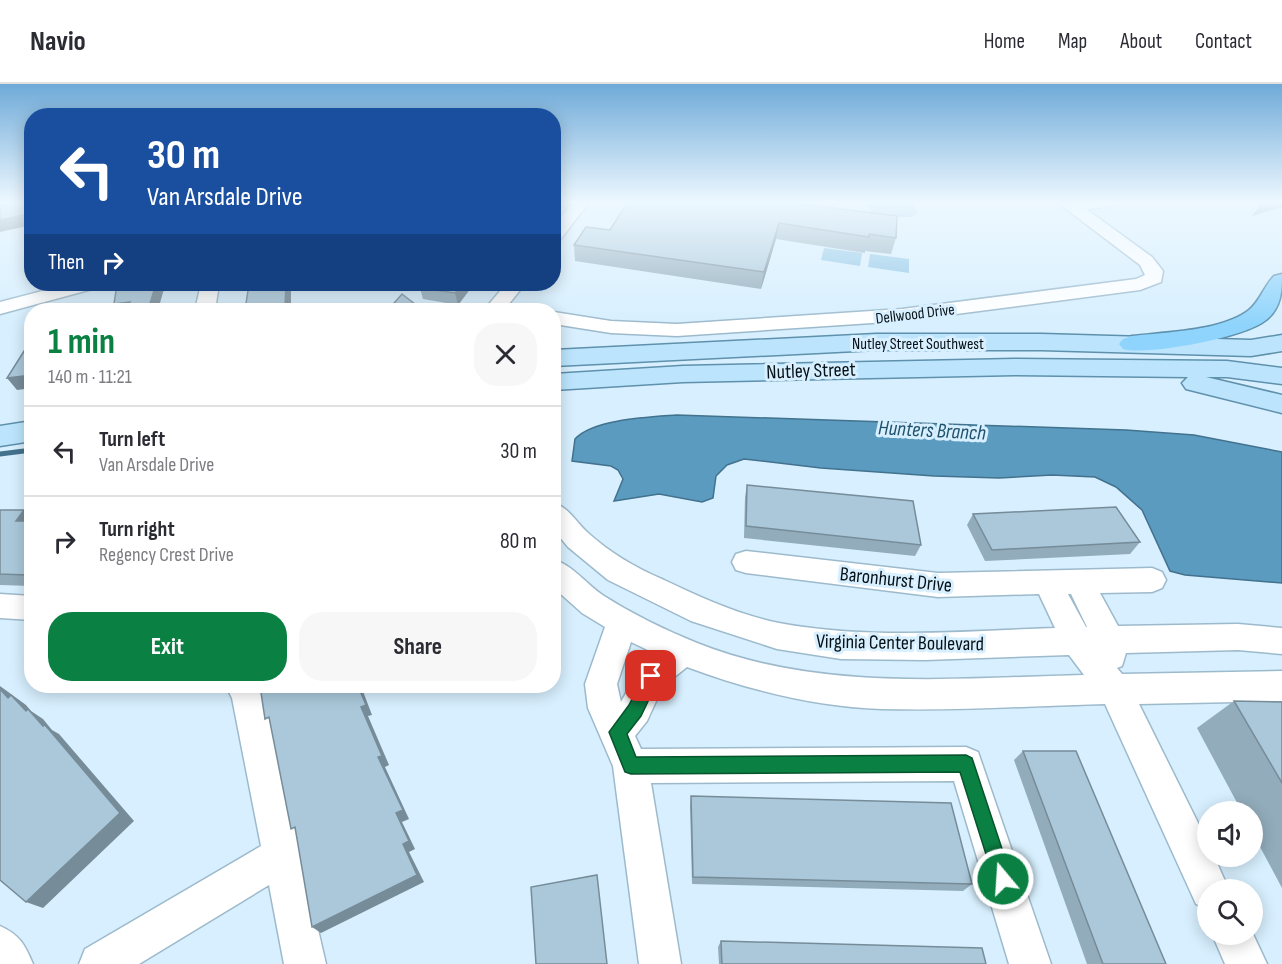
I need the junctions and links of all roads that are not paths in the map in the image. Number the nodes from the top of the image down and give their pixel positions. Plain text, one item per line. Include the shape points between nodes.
1 (1121, 243) edge
2 (1282, 281) edge
3 (63, 291) edge
4 (0, 308) edge
5 (561, 319) edge
6 (1132, 344) junction
7 (1282, 344) edge
8 (561, 358) edge
9 (1069, 367) junction
10 (1282, 376) edge
11 (561, 382) edge
12 (1282, 404) edge
13 (24, 413) edge
14 (0, 416) edge
15 (24, 433) edge
16 (0, 436) edge
17 (561, 521) edge
18 (746, 562) dead end
19 (561, 577) edge
20 (1152, 580) dead end
21 (1080, 582) junction
22 (1047, 584) junction
23 (0, 606) edge
24 (24, 608) edge
25 (622, 621) junction
26 (1109, 640) junction
27 (1077, 641) junction
28 (1282, 641) edge
29 (683, 652) junction
30 (1282, 686) edge
31 (1116, 690) junction
32 (247, 693) edge
33 (624, 749) junction
34 (282, 855) junction
35 (1205, 879) edge
36 (1237, 945) edge
37 (0, 947) edge
38 (12, 964) edge
39 (100, 964) edge
40 (304, 964) edge
41 (660, 964) edge
42 (1030, 964) edge
43 (1246, 964) edge

1 - 5 street, Dellwood Drive via 1153,267 1154,278 1140,284 870,318 677,330 611,327
2 - 6 highway via 1256,317 1235,326
3 - 4 street
6 - 7 main road, Nutley Street Southwest via 1251,348
6 - 8 main road, Nutley Street Southwest via 876,342
9 - 10 main road, Nutley Street via 1227,369
9 - 11 main road, Nutley Street via 778,371
9 - 12 main road, Nutley Street via 1203,384
13 - 14 main road
15 - 16 main road
17 - 27 street, Virginia Center Boulevard via 618,572 702,612 777,636 878,646
18 - 22 street, Baronhurst Drive via 938,585
19 - 25 street via 591,603
20 - 21 street, Baronhurst Drive
21 - 22 street, Baronhurst Drive
21 - 26 street
22 - 27 street
23 - 24 street
25 - 29 street
25 - 33 street via 601,684 605,708
26 - 27 street, Virginia Center Boulevard
26 - 28 street, Virginia Center Boulevard via 1238,637
26 - 31 street
27 - 31 street
29 - 31 street via 762,676 843,692
29 - 33 street via 651,676 635,710
30 - 31 street
31 - 35 street
32 - 34 street
33 - 41 street
33 - 42 street via 966,764
34 - 39 street
34 - 40 street
36 - 43 street
37 - 38 street

